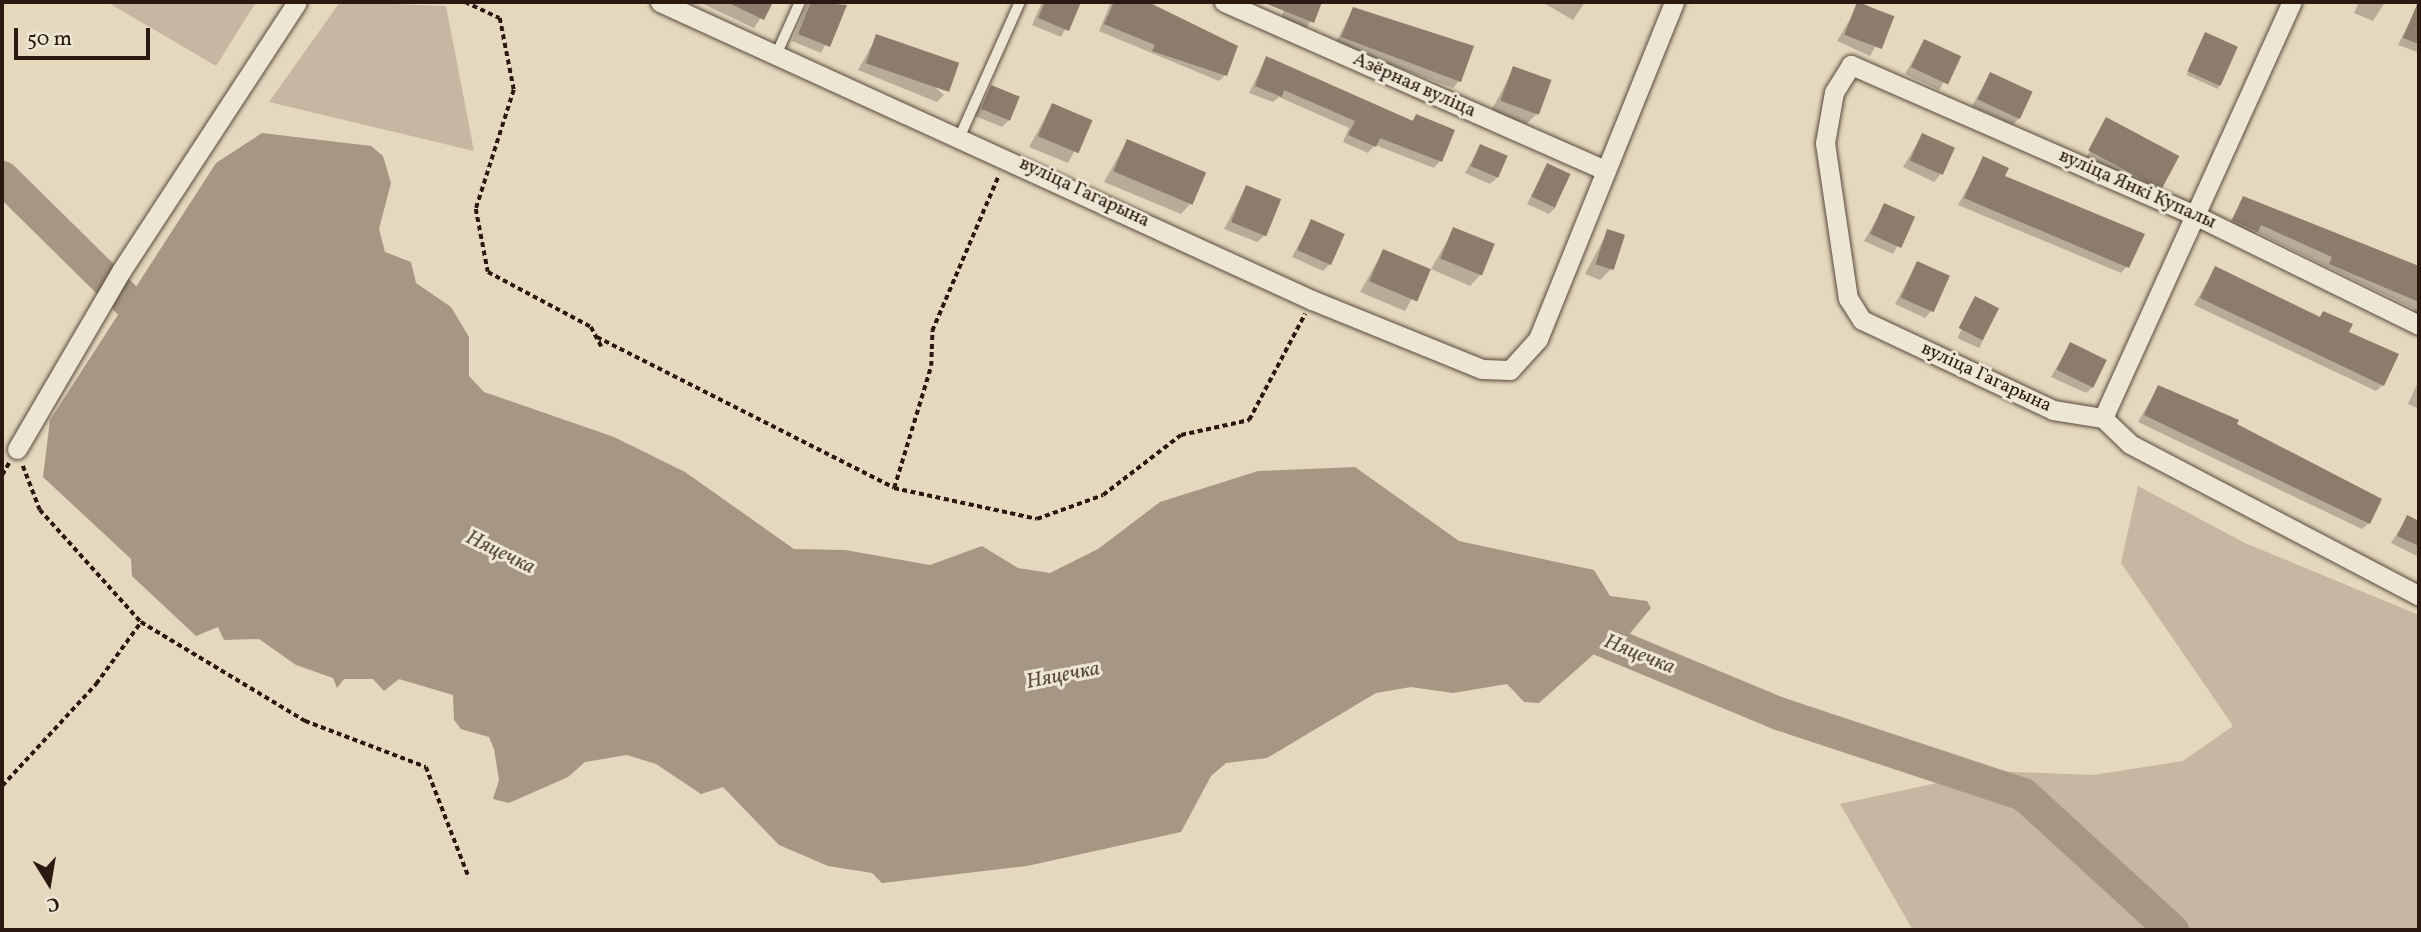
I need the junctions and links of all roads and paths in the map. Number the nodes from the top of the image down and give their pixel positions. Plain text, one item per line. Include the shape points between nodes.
1 (298, 2) edge
2 (465, 2) edge
3 (660, 2) edge
4 (800, 2) edge
5 (1020, 2) edge
6 (1224, 2) edge
7 (1674, 2) edge
8 (2292, 2) edge
9 (777, 53) junction
10 (1851, 65) joint
11 (960, 136) junction
12 (1006, 157) junction
13 (1605, 170) junction
14 (2199, 217) junction
15 (1312, 300) junction
16 (2419, 325) edge
17 (597, 337) junction
18 (602, 348) dead end
19 (2103, 418) junction
20 (17, 449) joint
21 (894, 488) junction
22 (2419, 596) edge
23 (141, 622) junction
24 (2, 786) edge
25 (469, 878) dead end

1 - 20 street via 121,271
2 - 17 path via 500,18 514,90 476,209 488,272 591,327
3 - 9 street, вуліца Гагарына
4 - 9 lane
5 - 11 lane
6 - 13 street, Азёрная вуліца
7 - 13 street
8 - 14 street
9 - 11 street, вуліца Гагарына
10 - 14 street, вуліца Янкі Купалы
10 - 19 street, вуліца Гагарына via 1834,92 1825,143 1848,298 1862,320 2053,410
11 - 12 street, вуліца Гагарына
12 - 15 street, вуліца Гагарына
12 - 21 path via 932,331 930,366
13 - 15 street, вуліца Гагарына via 1538,339 1510,370 1482,369
14 - 16 street, вуліца Янкі Купалы
14 - 19 street
15 - 21 path via 1249,420 1181,435 1103,495 1037,519
17 - 18 path
17 - 21 path
19 - 22 street via 2130,444
20 - 23 path via 40,510
23 - 24 path via 96,684
23 - 25 path via 305,721 426,767

